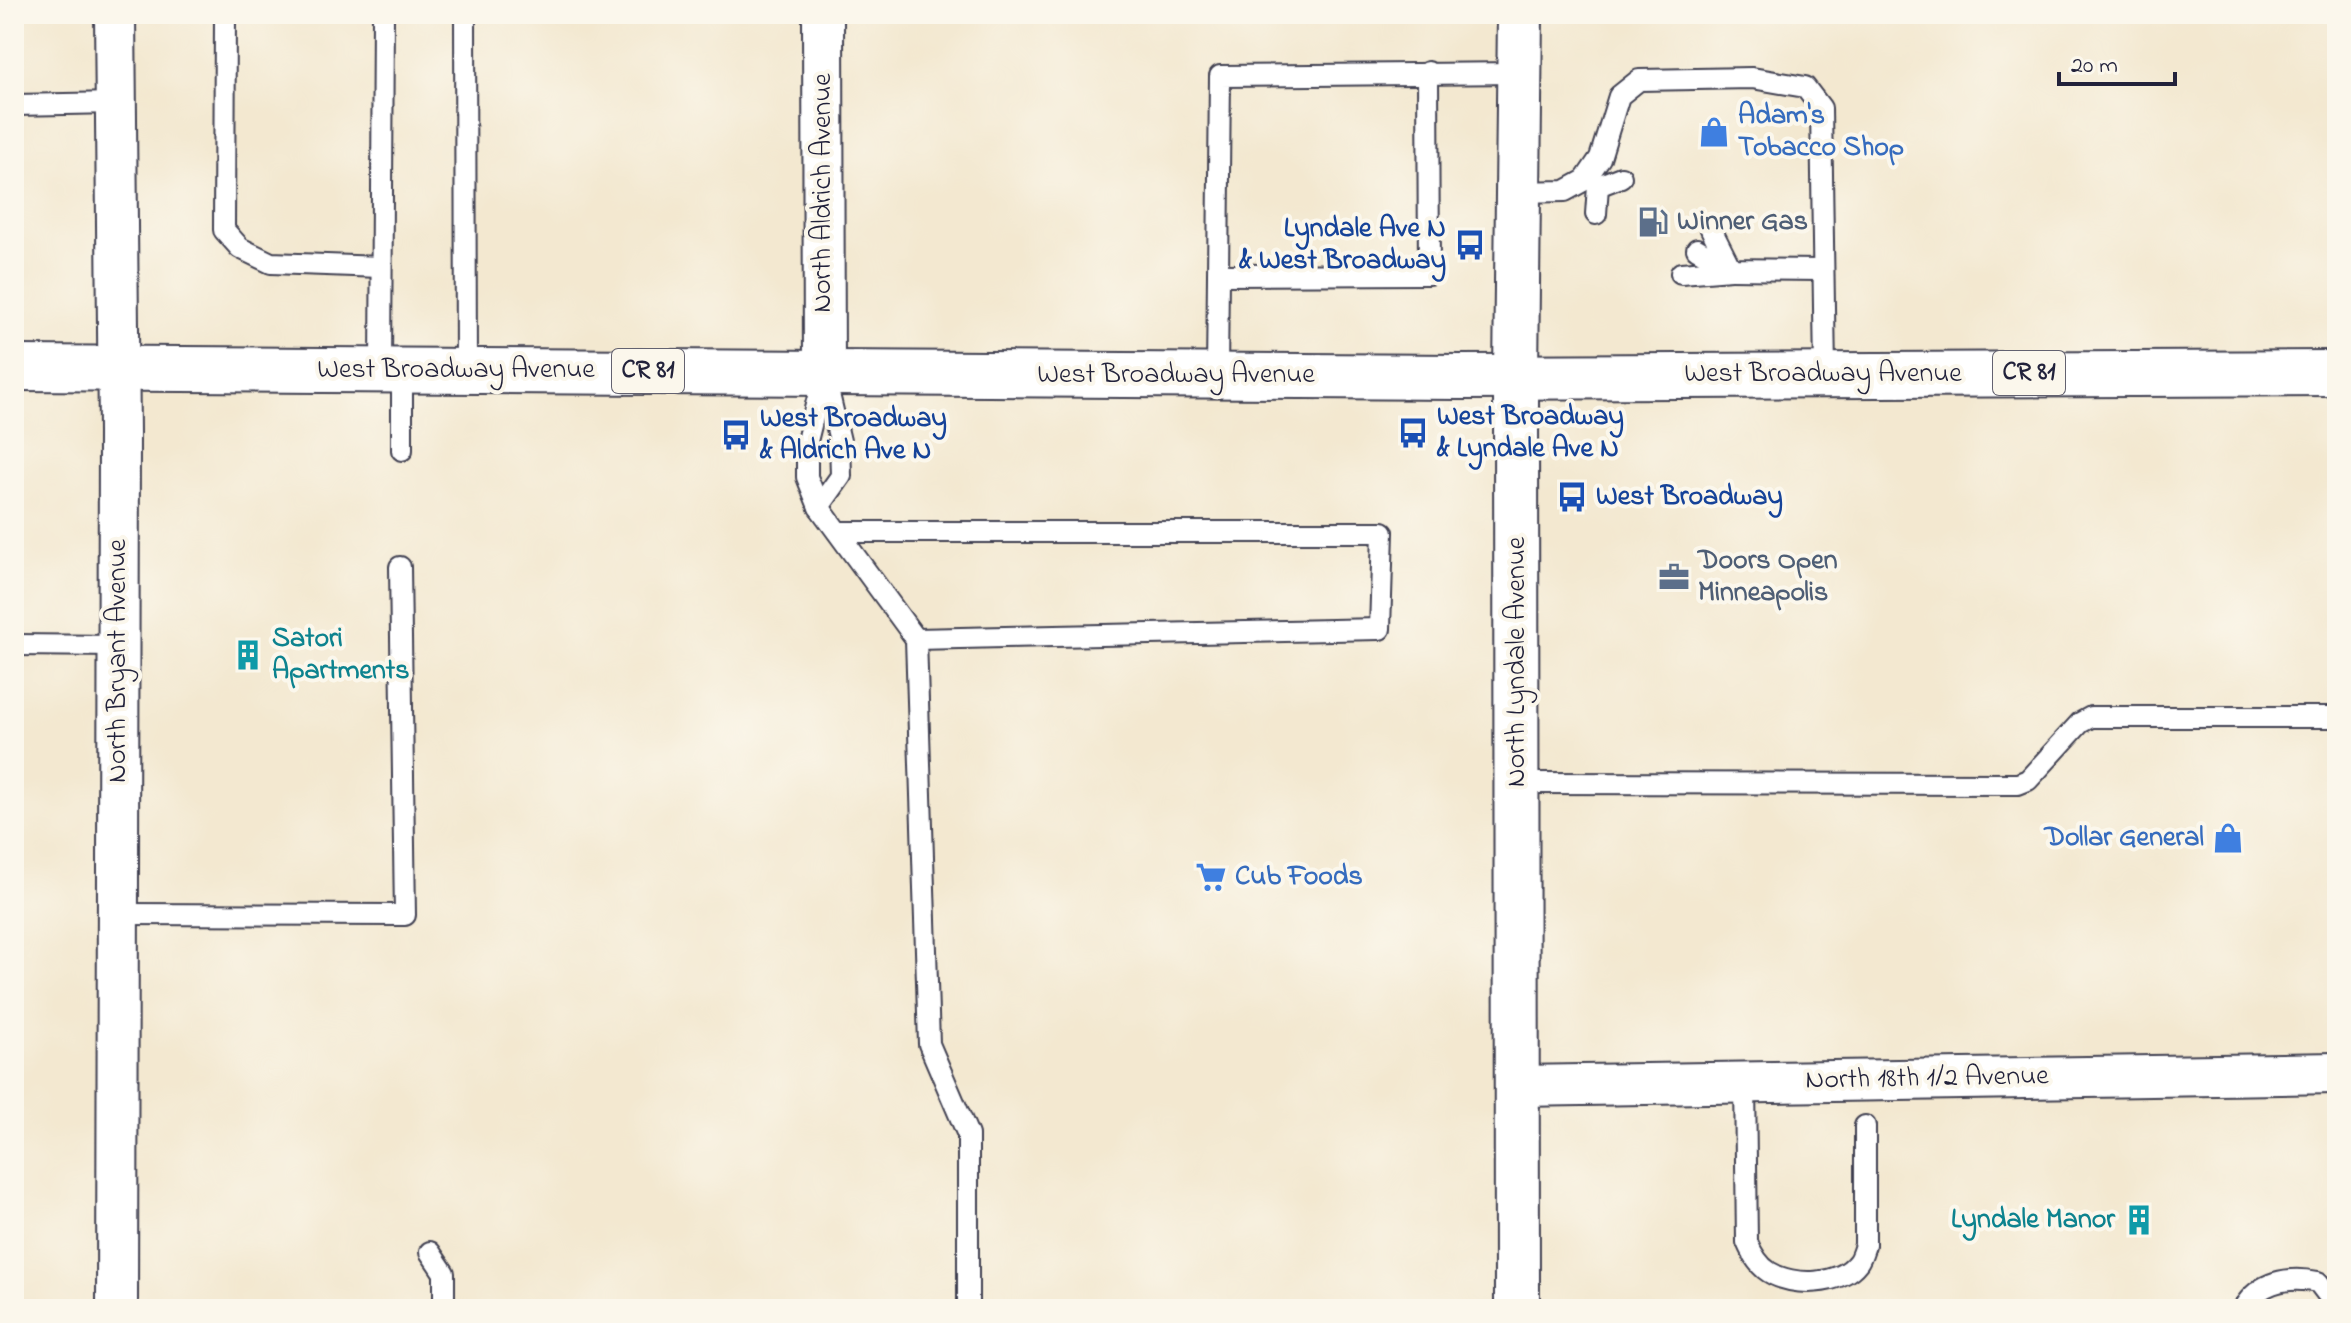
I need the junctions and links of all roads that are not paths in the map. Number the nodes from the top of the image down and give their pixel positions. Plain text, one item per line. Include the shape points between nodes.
1 (115, 14) edge
2 (225, 14) edge
3 (383, 14) edge
4 (465, 14) edge
5 (823, 14) edge
6 (1520, 14) edge
7 (1428, 72) junction
8 (1519, 73) junction
9 (116, 103) junction
10 (14, 105) edge
11 (1621, 177) dead end
12 (1597, 187) junction
13 (1518, 192) junction
14 (1596, 214) dead end
15 (1711, 229) dead end
16 (1697, 249) dead end
17 (381, 267) junction
18 (1731, 269) junction
19 (1823, 270) junction
20 (1681, 273) dead end
21 (1218, 275) junction
22 (14, 368) edge
23 (119, 369) junction
24 (391, 370) junction
25 (466, 371) junction
26 (824, 373) junction
27 (1825, 373) junction
28 (2337, 373) edge
29 (1217, 375) junction
30 (1516, 375) junction
31 (402, 450) dead end
32 (819, 507) junction
33 (838, 532) junction
34 (400, 567) dead end
35 (916, 639) junction
36 (14, 645) edge
37 (117, 646) junction
38 (2337, 717) edge
39 (1518, 783) junction
40 (117, 914) junction
41 (2337, 1073) edge
42 (1745, 1082) junction
43 (1518, 1086) junction
44 (1865, 1126) dead end
45 (430, 1252) dead end
46 (2337, 1307) edge
47 (117, 1309) edge
48 (444, 1309) edge
49 (968, 1309) edge
50 (1517, 1309) edge
51 (2243, 1309) edge

1 - 9 street, North Bryant Avenue
2 - 17 lane via 224,230 240,248 271,263
3 - 17 lane
4 - 25 lane
5 - 26 street, North Aldrich Avenue
6 - 8 main road, North Lyndale Avenue
7 - 8 lane
7 - 21 lane via 1220,76
7 - 21 lane via 1429,274
8 - 13 main road, North Lyndale Avenue
9 - 10 lane
9 - 23 street, North Bryant Avenue
11 - 12 lane
12 - 13 lane
12 - 14 lane
12 - 19 lane via 1619,96 1639,80 1752,78 1805,87 1821,108
13 - 30 main road, North Lyndale Avenue
15 - 18 lane
16 - 18 lane
17 - 24 lane
18 - 19 lane
18 - 20 lane
19 - 27 lane
21 - 29 lane
22 - 23 main road, West Broadway Avenue / CR 81
23 - 24 main road, West Broadway Avenue / CR 81
23 - 37 street, North Bryant Avenue
24 - 25 main road, West Broadway Avenue / CR 81
24 - 31 lane
25 - 26 main road, West Broadway Avenue / CR 81
26 - 29 main road, West Broadway Avenue / CR 81
26 - 32 lane via 807,441 807,477
26 - 32 lane via 840,441 841,476
27 - 28 main road, West Broadway Avenue / CR 81
27 - 30 main road, West Broadway Avenue / CR 81
29 - 30 main road, West Broadway Avenue / CR 81
30 - 39 main road, North Lyndale Avenue
32 - 33 lane
33 - 35 lane
33 - 35 lane via 1383,532 1380,629
34 - 40 lane via 405,915
35 - 49 lane via 929,1044 968,1135
36 - 37 lane
37 - 40 street, North Bryant Avenue
38 - 39 lane via 2091,717 2018,784
39 - 43 main road, North Lyndale Avenue
40 - 47 street, North Bryant Avenue
41 - 42 street, North 18th 1/2 Avenue
42 - 43 street, North 18th 1/2 Avenue
42 - 44 lane via 1747,1242 1754,1258 1787,1280 1825,1281 1847,1273 1859,1261 1865,1245
43 - 50 main road, North Lyndale Avenue
45 - 48 lane via 444,1273
46 - 51 lane via 2318,1282 2302,1279 2267,1286 2251,1295

